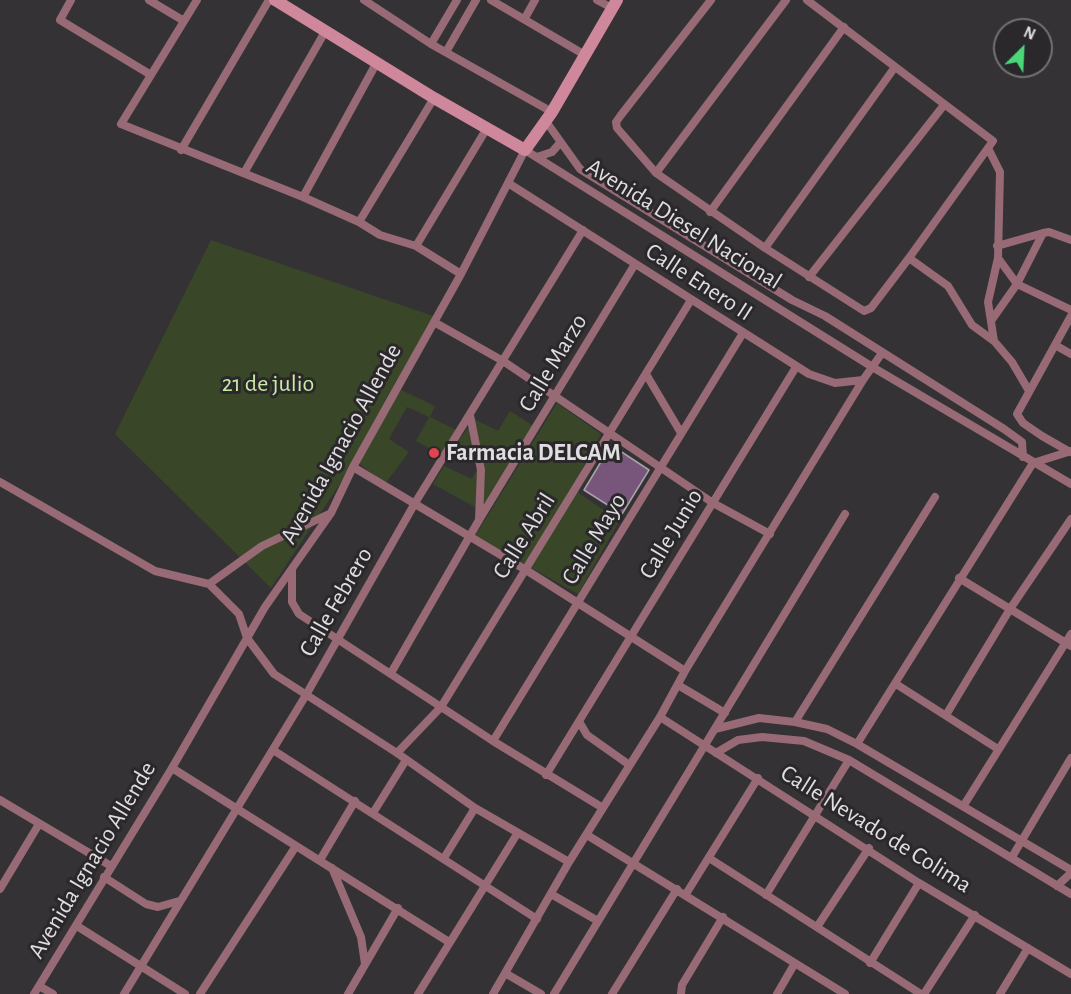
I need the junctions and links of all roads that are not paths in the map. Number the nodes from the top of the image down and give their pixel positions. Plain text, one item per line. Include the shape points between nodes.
1 (71, 0) edge
2 (149, 0) edge
3 (197, 0) edge
4 (269, 0) edge
5 (275, 0) edge
6 (364, 0) edge
7 (457, 0) edge
8 (476, 0) edge
9 (491, 0) edge
10 (535, 0) edge
11 (597, 0) edge
12 (711, 0) edge
13 (786, 0) edge
14 (807, 0) edge
15 (614, 4) edge
16 (525, 18) junction
17 (184, 21) junction
18 (844, 27) junction
19 (326, 30) junction
20 (432, 44) junction
21 (446, 52) junction
22 (585, 55) junction
23 (377, 62) junction
24 (895, 67) junction
25 (151, 75) junction
26 (434, 98) junction
27 (944, 105) junction
28 (548, 116) junction
29 (487, 128) junction
30 (560, 142) junction
31 (991, 144) junction
32 (181, 150) junction
33 (525, 150) junction
34 (537, 156) junction
35 (244, 173) junction
36 (656, 173) junction
37 (508, 183) junction
38 (303, 198) junction
39 (710, 212) junction
40 (360, 222) junction
41 (583, 230) junction
42 (1043, 233) junction
43 (1071, 240) edge
44 (416, 246) junction
45 (997, 246) junction
46 (765, 248) junction
47 (909, 258) junction
48 (998, 258) junction
49 (635, 264) junction
50 (461, 274) junction
51 (809, 277) junction
52 (1017, 284) junction
53 (692, 300) junction
54 (1071, 310) edge
55 (1071, 315) edge
56 (991, 321) junction
57 (434, 322) junction
58 (742, 333) junction
59 (994, 341) junction
60 (1055, 345) junction
61 (882, 353) junction
62 (1071, 354) edge
63 (503, 361) junction
64 (796, 367) junction
65 (874, 368) junction
66 (646, 374) junction
67 (863, 380) junction
68 (1029, 391) junction
69 (555, 397) junction
70 (470, 415) junction
71 (681, 433) junction
72 (610, 434) junction
73 (1070, 451) edge
74 (1023, 457) junction
75 (1033, 463) junction
76 (353, 467) junction
77 (660, 467) junction
78 (0, 482) edge
79 (1071, 484) edge
80 (935, 497) dead end
81 (416, 503) junction
82 (713, 503) junction
83 (331, 513) junction
84 (845, 514) dead end
85 (1071, 519) edge
86 (479, 520) junction
87 (770, 534) junction
88 (471, 538) junction
89 (526, 570) junction
90 (292, 571) junction
91 (959, 578) junction
92 (209, 584) junction
93 (579, 604) junction
94 (1010, 609) junction
95 (1071, 634) edge
96 (247, 638) junction
97 (631, 638) junction
98 (336, 640) junction
99 (1068, 645) edge
100 (685, 671) junction
101 (392, 673) junction
102 (896, 684) junction
103 (678, 685) junction
104 (306, 695) junction
105 (441, 707) junction
106 (725, 713) junction
107 (946, 715) junction
108 (660, 717) junction
109 (795, 722) junction
110 (580, 723) junction
111 (715, 729) junction
112 (493, 741) junction
113 (857, 744) junction
114 (703, 746) junction
115 (998, 749) junction
116 (273, 750) junction
117 (397, 753) junction
118 (716, 753) junction
119 (1071, 758) edge
120 (406, 760) junction
121 (849, 760) junction
122 (628, 764) junction
123 (172, 768) junction
124 (546, 776) junction
125 (758, 778) junction
126 (0, 800) edge
127 (355, 801) junction
128 (964, 805) junction
129 (237, 808) junction
130 (475, 808) junction
131 (603, 808) junction
132 (373, 813) junction
133 (814, 815) junction
134 (39, 824) junction
135 (517, 834) junction
136 (586, 835) junction
137 (1022, 841) junction
138 (296, 846) junction
139 (869, 848) junction
140 (1012, 857) junction
141 (444, 858) junction
142 (709, 858) junction
143 (320, 860) junction
144 (569, 862) junction
145 (632, 864) junction
146 (111, 866) junction
147 (332, 867) junction
148 (1071, 871) edge
149 (104, 877) junction
150 (920, 883) junction
151 (1058, 886) junction
152 (487, 887) junction
153 (0, 889) edge
154 (677, 889) junction
155 (551, 894) junction
156 (686, 894) junction
157 (1071, 894) edge
158 (766, 895) junction
159 (178, 901) junction
160 (398, 908) junction
161 (975, 915) junction
162 (723, 917) junction
163 (537, 919) junction
164 (598, 921) junction
165 (77, 926) junction
166 (817, 927) junction
167 (449, 942) junction
168 (1028, 948) junction
169 (365, 963) junction
170 (795, 963) junction
171 (870, 963) junction
172 (140, 965) junction
173 (506, 973) junction
174 (1071, 974) edge
175 (39, 986) junction
176 (34, 994) edge
177 (53, 994) edge
178 (124, 994) edge
179 (185, 994) edge
180 (200, 994) edge
181 (348, 994) edge
182 (418, 994) edge
183 (493, 994) edge
184 (541, 994) edge
185 (554, 994) edge
186 (612, 994) edge
187 (681, 994) edge
188 (777, 994) edge
189 (845, 994) edge
190 (922, 994) edge
191 (1000, 994) edge

1 - 25 street via 60,20
2 - 17 street
3 - 17 street
4 - 32 street
5 - 19 street, Avenida Diesel Nacional
6 - 20 street
7 - 20 street
8 - 21 street
9 - 16 street
10 - 16 street
11 - 15 street
12 - 36 street via 616,122 616,128
13 - 36 street
14 - 18 street
15 - 22 street, Avenida Ignacio Allende
16 - 22 street
17 - 25 street
18 - 24 street
18 - 39 street
19 - 23 street, Avenida Diesel Nacional
19 - 35 street
20 - 21 street
21 - 28 street
22 - 28 street, Avenida Ignacio Allende
23 - 26 street, Avenida Diesel Nacional
23 - 38 street
24 - 27 street
24 - 46 street
25 - 32 street via 121,124
26 - 29 street, Avenida Diesel Nacional
26 - 40 street
27 - 31 street
27 - 51 street
28 - 30 street
28 - 33 street, Avenida Ignacio Allende
29 - 33 street, Avenida Diesel Nacional
29 - 44 street
30 - 34 street via 552,152
30 - 61 street via 580,169
31 - 45 street via 1000,172
31 - 47 street
32 - 35 street
33 - 34 street, Avenida Diesel Nacional
33 - 37 street, Avenida Ignacio Allende
34 - 65 street, Avenida Diesel Nacional
35 - 38 street
36 - 39 street
37 - 41 street, Calle Enero II
37 - 50 street, Avenida Ignacio Allende
38 - 40 street
39 - 46 street
40 - 44 street via 380,235
41 - 49 street, Calle Enero II
41 - 63 street, Calle Febrero
42 - 43 street
42 - 45 street
42 - 52 street
44 - 50 street
45 - 48 street
46 - 51 street
47 - 51 street via 871,308 864,311
47 - 59 street via 948,286 972,325
48 - 52 street
48 - 56 street via 988,302
49 - 53 street, Calle Enero II
49 - 69 street, Calle Marzo
50 - 57 street, Avenida Ignacio Allende
52 - 54 street
52 - 56 street
53 - 58 street, Calle Enero II
53 - 66 street, Calle Abril
55 - 60 street
56 - 59 street
57 - 63 street
57 - 76 street, Avenida Ignacio Allende
58 - 64 street, Calle Enero II
58 - 71 street, Calle Mayo
59 - 68 street
60 - 62 street
60 - 68 street
61 - 65 street
61 - 74 street via 1022,442
63 - 69 street
63 - 70 street, Calle Febrero
64 - 67 street, Calle Enero II via 835,383
64 - 82 street, Calle Junio
65 - 67 street
65 - 74 street, Avenida Diesel Nacional
66 - 71 street
66 - 72 street, Calle Abril
67 - 87 street
68 - 73 street via 1018,408 1023,423
69 - 72 street
69 - 86 street, Calle Marzo
70 - 81 street, Calle Febrero
70 - 86 street via 481,470
71 - 77 street, Calle Mayo
72 - 77 street
72 - 89 street, Calle Abril
73 - 75 street
74 - 75 street, Avenida Diesel Nacional
75 - 79 street, Avenida Diesel Nacional
75 - 91 street
76 - 81 street
76 - 83 street, Avenida Ignacio Allende
77 - 82 street
77 - 93 street, Calle Mayo
78 - 92 street via 155,571
80 - 109 street
81 - 88 street
81 - 98 street, Calle Febrero
82 - 87 street
82 - 97 street, Calle Junio
83 - 90 street, Avenida Ignacio Allende
83 - 92 street via 262,546
84 - 106 street
85 - 94 street
86 - 88 street, Calle Marzo
87 - 100 street
88 - 89 street
88 - 101 street, Calle Marzo
89 - 93 street
89 - 105 street, Calle Abril
90 - 96 street, Avenida Ignacio Allende
90 - 98 street via 292,602 299,614
91 - 94 street
91 - 102 street
92 - 96 street via 239,614
93 - 97 street
93 - 112 street, Calle Mayo
94 - 99 street
94 - 107 street
95 - 99 street
96 - 104 street via 274,674
96 - 123 street, Avenida Ignacio Allende
97 - 100 street
97 - 110 street, Calle Junio
98 - 101 street
98 - 104 street, Calle Febrero
99 - 115 street
100 - 103 street
101 - 105 street
102 - 107 street
102 - 113 street
103 - 106 street
103 - 108 street
104 - 116 street, Calle Febrero
104 - 117 street
105 - 112 street
105 - 117 street, Calle Abril
106 - 111 street
107 - 115 street
108 - 114 street, Calle Nevado de Colima
108 - 122 street
109 - 111 street via 759,718
109 - 113 street via 827,729
110 - 122 street via 587,735
110 - 124 street, Calle Junio
111 - 114 street
112 - 124 street
113 - 128 street
114 - 118 street, Calle Nevado de Colima
114 - 145 street
115 - 128 street
116 - 127 street
116 - 129 street, Calle Febrero
117 - 120 street
118 - 121 street via 738,740 762,737 804,741
118 - 125 street, Calle Nevado de Colima
119 - 137 street
120 - 130 street
120 - 132 street
121 - 133 street
121 - 140 street
122 - 131 street
123 - 129 street
123 - 146 street, Avenida Ignacio Allende
124 - 131 street
125 - 133 street, Calle Nevado de Colima
125 - 142 street
126 - 134 street
127 - 132 street
127 - 143 street
128 - 137 street
129 - 138 street
129 - 159 street, Calle Febrero
130 - 135 street
130 - 141 street
131 - 136 street
132 - 141 street
133 - 139 street, Calle Nevado de Colima
133 - 158 street
134 - 146 street
134 - 153 street
135 - 144 street
135 - 152 street
136 - 144 street
136 - 145 street
137 - 140 street
137 - 148 street
138 - 143 street
138 - 180 street
139 - 150 street, Calle Nevado de Colima
139 - 166 street
140 - 151 street
141 - 152 street
142 - 156 street
142 - 158 street
143 - 147 street
144 - 155 street
145 - 154 street
145 - 164 street
146 - 149 street, Avenida Ignacio Allende
147 - 160 street
147 - 169 street via 361,936
148 - 151 street
149 - 159 street via 158,907
149 - 165 street, Avenida Ignacio Allende
150 - 161 street, Calle Nevado de Colima
150 - 171 street
151 - 157 street
152 - 163 street
152 - 167 street
154 - 156 street
154 - 186 street
155 - 163 street
155 - 164 street
156 - 162 street
158 - 166 street
159 - 172 street, Calle Febrero
160 - 167 street
160 - 169 street
161 - 168 street, Calle Nevado de Colima
161 - 190 street
162 - 170 street
162 - 187 street via 682,985
163 - 173 street
164 - 185 street
165 - 172 street
165 - 175 street, Avenida Ignacio Allende
166 - 171 street
167 - 182 street
168 - 174 street, Calle Nevado de Colima
168 - 191 street
169 - 181 street
170 - 188 street
170 - 189 street
171 - 190 street
172 - 178 street, Calle Febrero
172 - 179 street
173 - 183 street
173 - 184 street
175 - 176 street, Avenida Ignacio Allende
175 - 177 street

